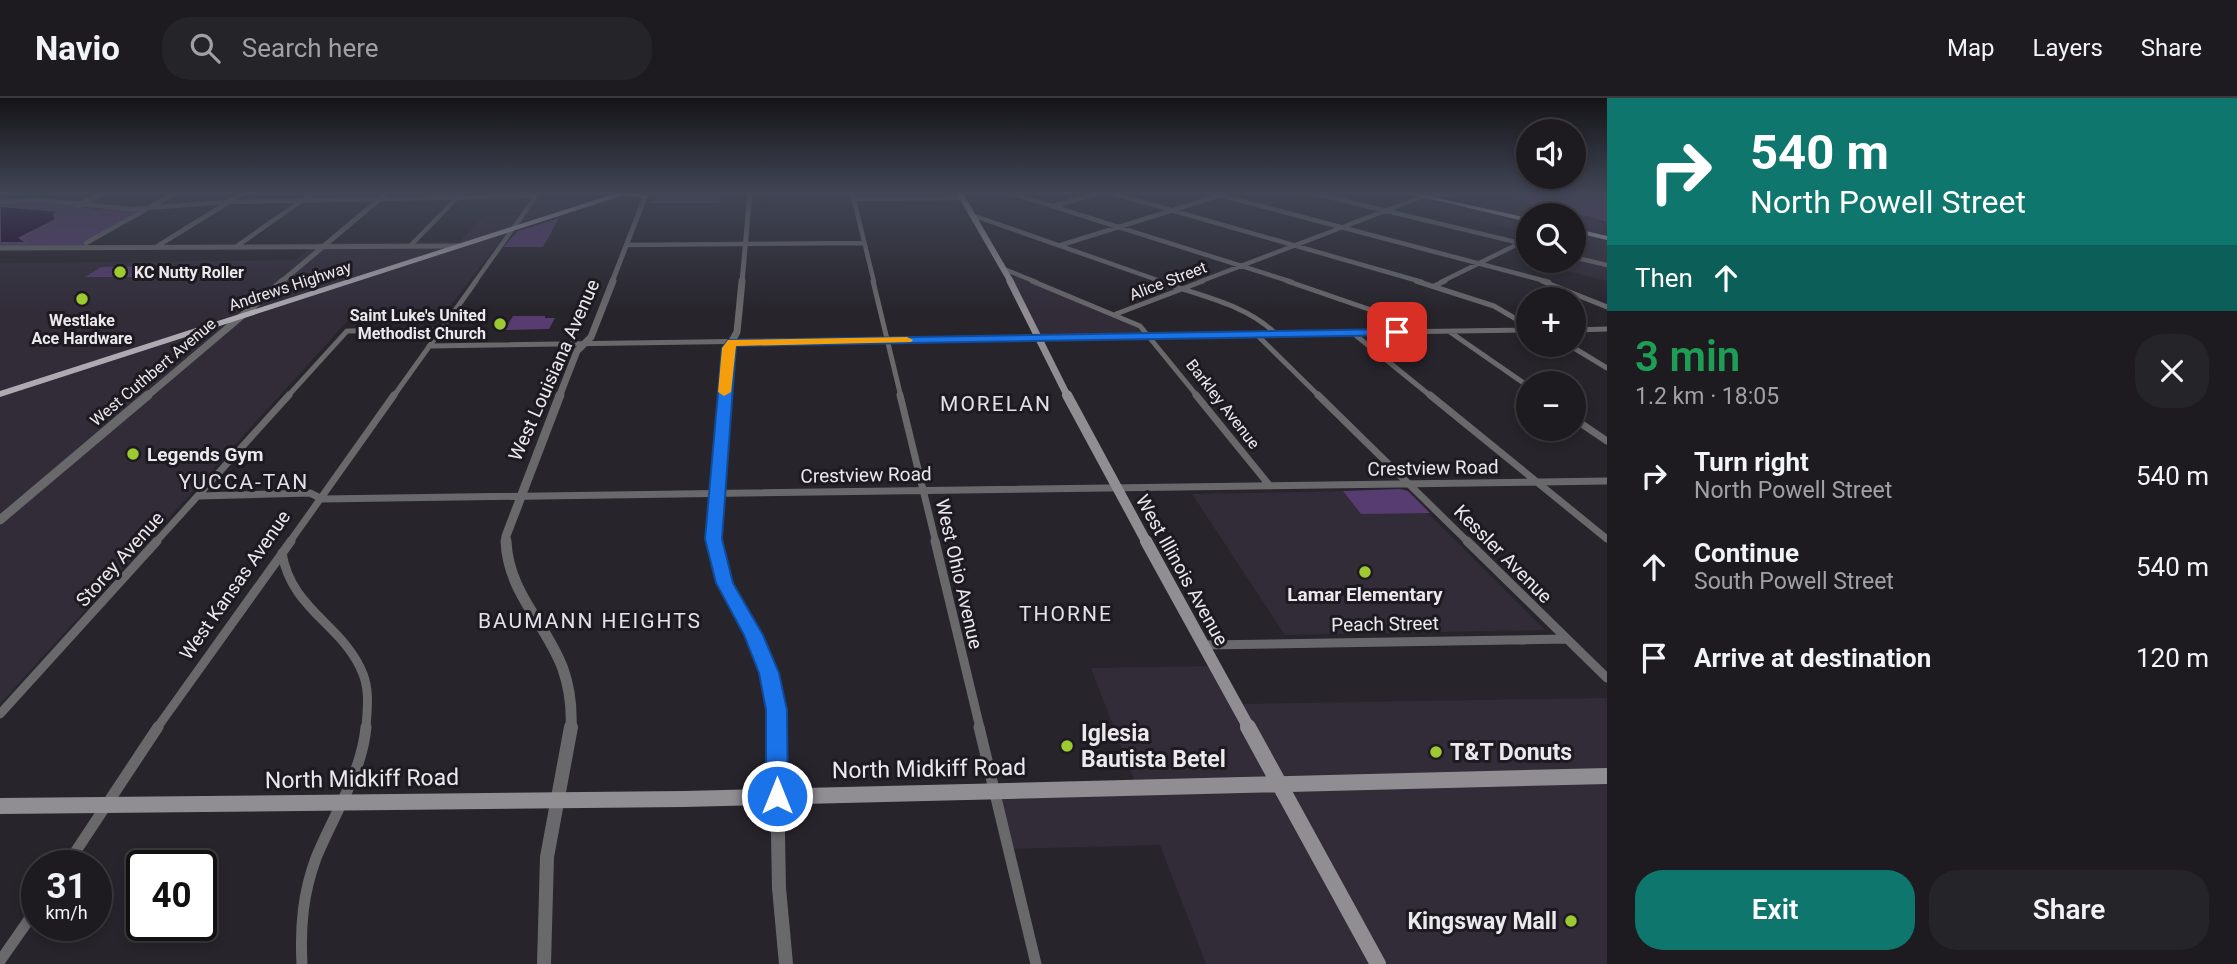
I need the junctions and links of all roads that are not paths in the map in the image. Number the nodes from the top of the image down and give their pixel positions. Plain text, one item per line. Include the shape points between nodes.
1 (104, 232) edge
2 (179, 232) edge
3 (256, 232) edge
4 (340, 232) edge
5 (423, 232) edge
6 (501, 232) edge
7 (510, 232) edge
8 (631, 232) edge
9 (747, 232) edge
10 (862, 232) edge
11 (982, 232) edge
12 (1022, 232) edge
13 (1100, 232) edge
14 (1135, 232) edge
15 (1249, 232) edge
16 (1329, 232) edge
17 (1362, 232) edge
18 (1476, 232) edge
19 (1586, 233) edge
20 (1607, 238) edge
21 (1516, 242) edge
22 (86, 243) dead end
23 (864, 243) junction
24 (412, 244) junction
25 (746, 244) junction
26 (325, 245) junction
27 (1059, 245) junction
28 (1516, 245) edge
29 (237, 246) junction
30 (458, 246) junction
31 (626, 246) junction
32 (1295, 246) junction
33 (156, 247) junction
34 (0, 248) edge
35 (1586, 260) edge
36 (1479, 264) junction
37 (1607, 265) edge
38 (1242, 266) junction
39 (1004, 269) junction
40 (1434, 286) junction
41 (1183, 289) junction
42 (1607, 307) edge
43 (1116, 314) junction
44 (241, 316) junction
45 (1516, 320) edge
46 (1516, 328) edge
47 (1607, 329) edge
48 (440, 330) junction
49 (1586, 330) edge
50 (1450, 331) junction
51 (1403, 332) junction
52 (1353, 333) junction
53 (1256, 334) junction
54 (1276, 334) junction
55 (1149, 336) junction
56 (1038, 338) junction
57 (887, 340) junction
58 (732, 342) junction
59 (582, 344) junction
60 (429, 345) junction
61 (1586, 355) edge
62 (1607, 368) edge
63 (1516, 378) edge
64 (0, 394) edge
65 (1586, 427) edge
66 (1607, 441) edge
67 (1607, 481) edge
68 (1536, 482) junction
69 (1409, 484) junction
70 (1270, 485) junction
71 (1117, 487) junction
72 (923, 489) junction
73 (716, 492) junction
74 (199, 496) junction
75 (519, 496) junction
76 (321, 498) junction
77 (0, 520) edge
78 (1607, 539) edge
79 (282, 553) junction
80 (1567, 639) junction
81 (1204, 645) junction
82 (1607, 678) edge
83 (0, 714) edge
84 (1607, 776) edge
85 (1279, 783) junction
86 (994, 790) junction
87 (777, 796) junction
88 (558, 800) junction
89 (339, 802) junction
90 (106, 804) junction
91 (0, 806) edge
92 (76, 850) edge
93 (21, 931) edge
94 (0, 961) edge
95 (302, 964) edge
96 (544, 964) edge
97 (786, 964) edge
98 (1036, 964) edge
99 (1378, 964) edge

1 - 22 street
2 - 33 street
3 - 29 street
4 - 26 street, West Cuthbert Avenue
5 - 24 street
6 - 30 main road, Andrews Highway
7 - 48 street, West Kansas Avenue
8 - 31 street, West Louisiana Avenue
9 - 25 street
10 - 23 street, West Ohio Avenue
11 - 39 main road, West Illinois Avenue
12 - 27 street
13 - 27 street
14 - 38 street
15 - 32 street
16 - 32 street, Alice Street
17 - 36 street
18 - 21 street
19 - 20 main road
23 - 25 street
23 - 57 street, West Ohio Avenue
24 - 26 street
24 - 30 street
25 - 31 street
25 - 58 street via 737,332
26 - 29 street
26 - 44 street, West Cuthbert Avenue
27 - 41 street
28 - 36 street
29 - 33 street
30 - 44 main road, Andrews Highway
31 - 59 street, West Louisiana Avenue via 591,337
32 - 38 street, Alice Street
32 - 40 street
33 - 34 street
35 - 37 street
36 - 40 street
36 - 42 street via 1562,286
38 - 41 street, Alice Street
38 - 51 street via 1359,304
39 - 43 street, Barkley Avenue
39 - 56 main road, West Illinois Avenue
40 - 45 street via 1488,303
41 - 43 street, Alice Street
41 - 54 street via 1248,312
43 - 55 street, Barkley Avenue via 1138,324
44 - 64 main road, Andrews Highway
44 - 77 street, West Cuthbert Avenue
46 - 50 street
47 - 49 street
48 - 60 street, West Kansas Avenue
48 - 74 street, Storey Avenue via 347,331
50 - 51 street
50 - 63 street
51 - 52 street
52 - 54 street
52 - 68 street
53 - 54 street
53 - 55 street
53 - 69 street, Kessler Avenue
55 - 56 street
55 - 70 street, Barkley Avenue
56 - 57 street
56 - 71 main road, West Illinois Avenue
57 - 58 street
57 - 72 street, West Ohio Avenue
58 - 59 street
58 - 73 street
59 - 60 street
59 - 75 street, West Louisiana Avenue
60 - 76 street, West Kansas Avenue
61 - 62 street
65 - 66 street
67 - 68 street, Crestview Road
68 - 69 street, Crestview Road
68 - 78 street
69 - 70 street, Crestview Road
69 - 80 street, Kessler Avenue
70 - 71 street, Crestview Road
71 - 72 street, Crestview Road
71 - 81 main road, West Illinois Avenue
72 - 73 street, Crestview Road
72 - 86 street, West Ohio Avenue
73 - 75 street, Crestview Road
73 - 87 street via 713,530 718,563 760,650 772,690
74 - 76 street, Crestview Road via 310,494
74 - 83 street, Storey Avenue
75 - 76 street, Crestview Road
75 - 88 street, West Louisiana Avenue via 506,536 509,576 520,601 553,645 569,689 569,747
76 - 79 street, West Kansas Avenue
79 - 89 street via 292,588 347,643 368,690 364,738
79 - 90 street, West Kansas Avenue
80 - 81 street, Peach Street
80 - 82 street, Kessler Avenue
81 - 85 main road, West Illinois Avenue
84 - 85 main road, North Midkiff Road
85 - 86 main road, North Midkiff Road
85 - 99 main road, West Illinois Avenue
86 - 87 main road, North Midkiff Road
86 - 98 street, West Ohio Avenue
87 - 88 main road, North Midkiff Road
87 - 97 street
88 - 89 main road, North Midkiff Road
88 - 96 street, West Louisiana Avenue via 545,877
89 - 90 main road, North Midkiff Road
89 - 95 street via 306,884 300,926
90 - 91 main road, North Midkiff Road
90 - 92 street, West Kansas Avenue
93 - 94 street

